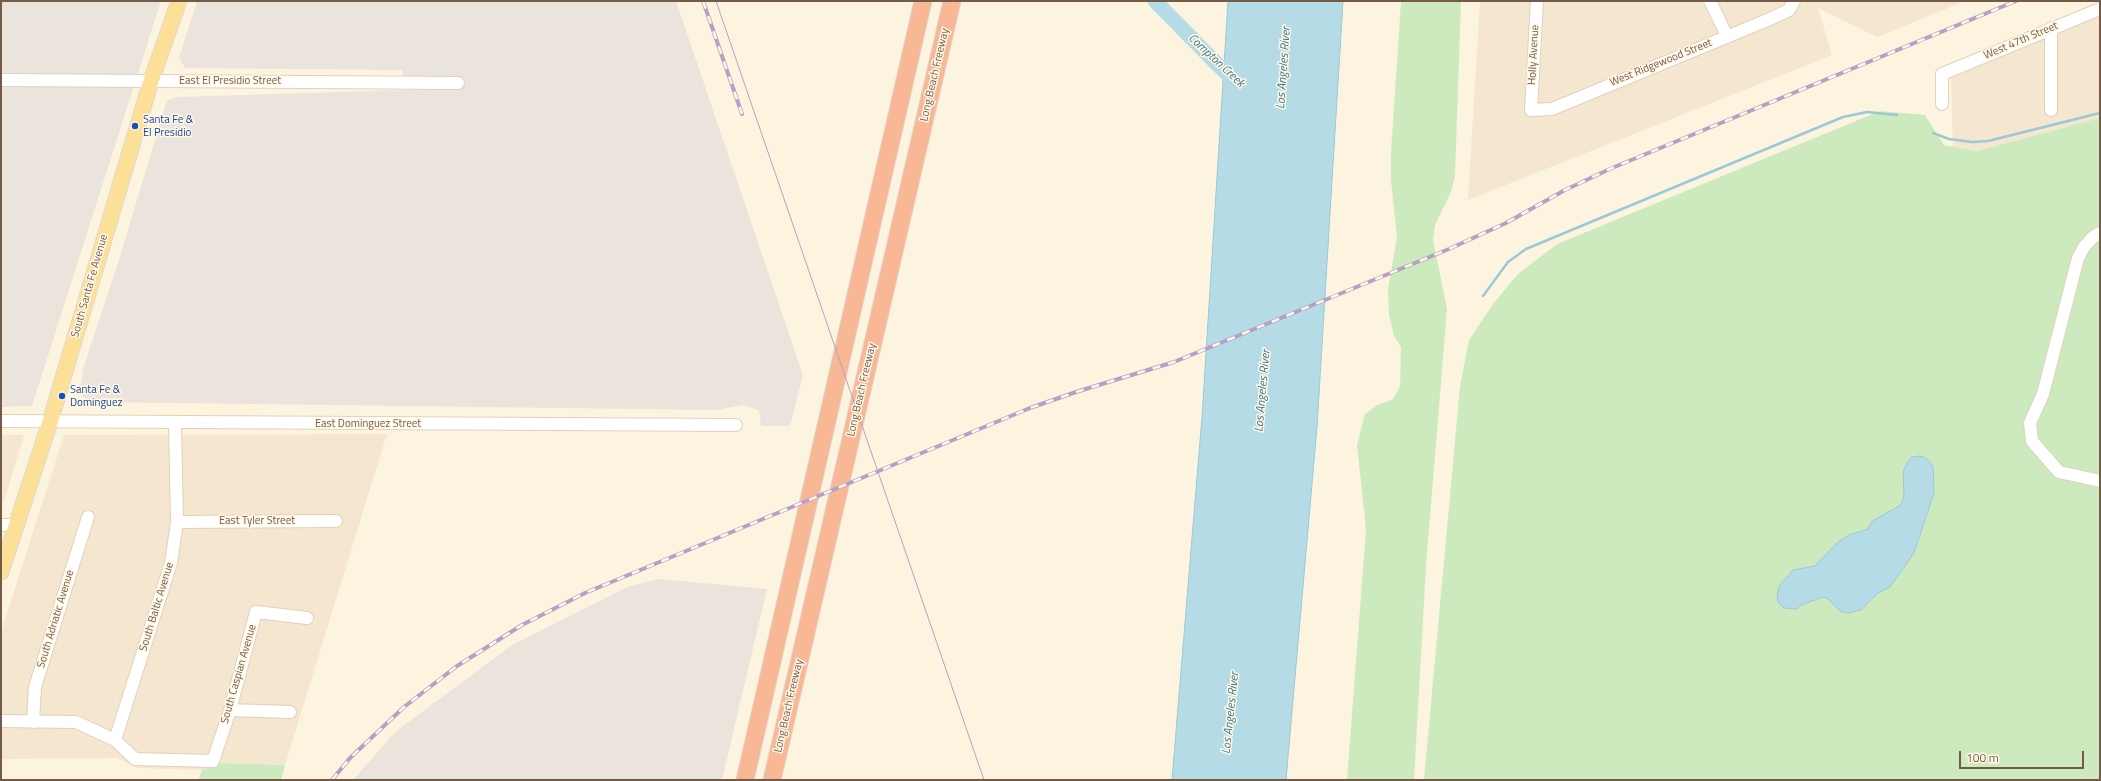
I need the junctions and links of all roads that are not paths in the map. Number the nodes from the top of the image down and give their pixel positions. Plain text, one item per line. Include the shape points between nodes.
1 (178, 1) edge
2 (923, 1) edge
3 (952, 1) edge
4 (1537, 1) edge
5 (1710, 1) edge
6 (1791, 6) edge
7 (2100, 9) edge
8 (2051, 28) junction
9 (1726, 36) junction
10 (1, 80) edge
11 (151, 81) junction
12 (458, 83) dead end
13 (1942, 104) dead end
14 (1531, 110) joint
15 (2051, 110) dead end
16 (2100, 233) edge
17 (1, 422) edge
18 (50, 422) junction
19 (175, 423) junction
20 (736, 425) dead end
21 (2100, 481) edge
22 (88, 517) dead end
23 (336, 520) dead end
24 (177, 522) junction
25 (8, 525) edge
26 (1, 572) edge
27 (307, 618) dead end
28 (230, 710) junction
29 (290, 712) dead end
30 (1, 721) edge
31 (33, 722) junction
32 (115, 740) junction
33 (745, 780) edge
34 (772, 780) edge

1 - 11 main road, South Santa Fe Avenue
2 - 33 highway
3 - 34 highway, Long Beach Freeway
4 - 14 street, Holly Avenue
5 - 9 street
6 - 9 street, West Ridgewood Street
7 - 8 street, West 47th Street
8 - 13 street, West 47th Street via 1942,74
8 - 15 street
9 - 14 street, West Ridgewood Street via 1552,108
10 - 11 street, East El Presidio Street
11 - 12 street, East El Presidio Street
11 - 18 main road, South Santa Fe Avenue
16 - 21 street via 2084,247 2078,258 2043,394 2030,423 2032,441 2059,472
17 - 18 street, East Dominguez Street
18 - 19 street, East Dominguez Street
18 - 25 main road, South Santa Fe Avenue
19 - 20 street, East Dominguez Street
19 - 24 street, South Baltic Avenue
22 - 31 street, South Adriatic Avenue via 35,687
23 - 24 street, East Tyler Street
24 - 32 street, South Baltic Avenue via 171,563
25 - 26 main road, South Santa Fe Avenue
27 - 28 street, South Caspian Avenue via 256,612
28 - 29 street
28 - 32 street, South Caspian Avenue via 213,761 135,759
30 - 31 street
31 - 32 street via 76,722

